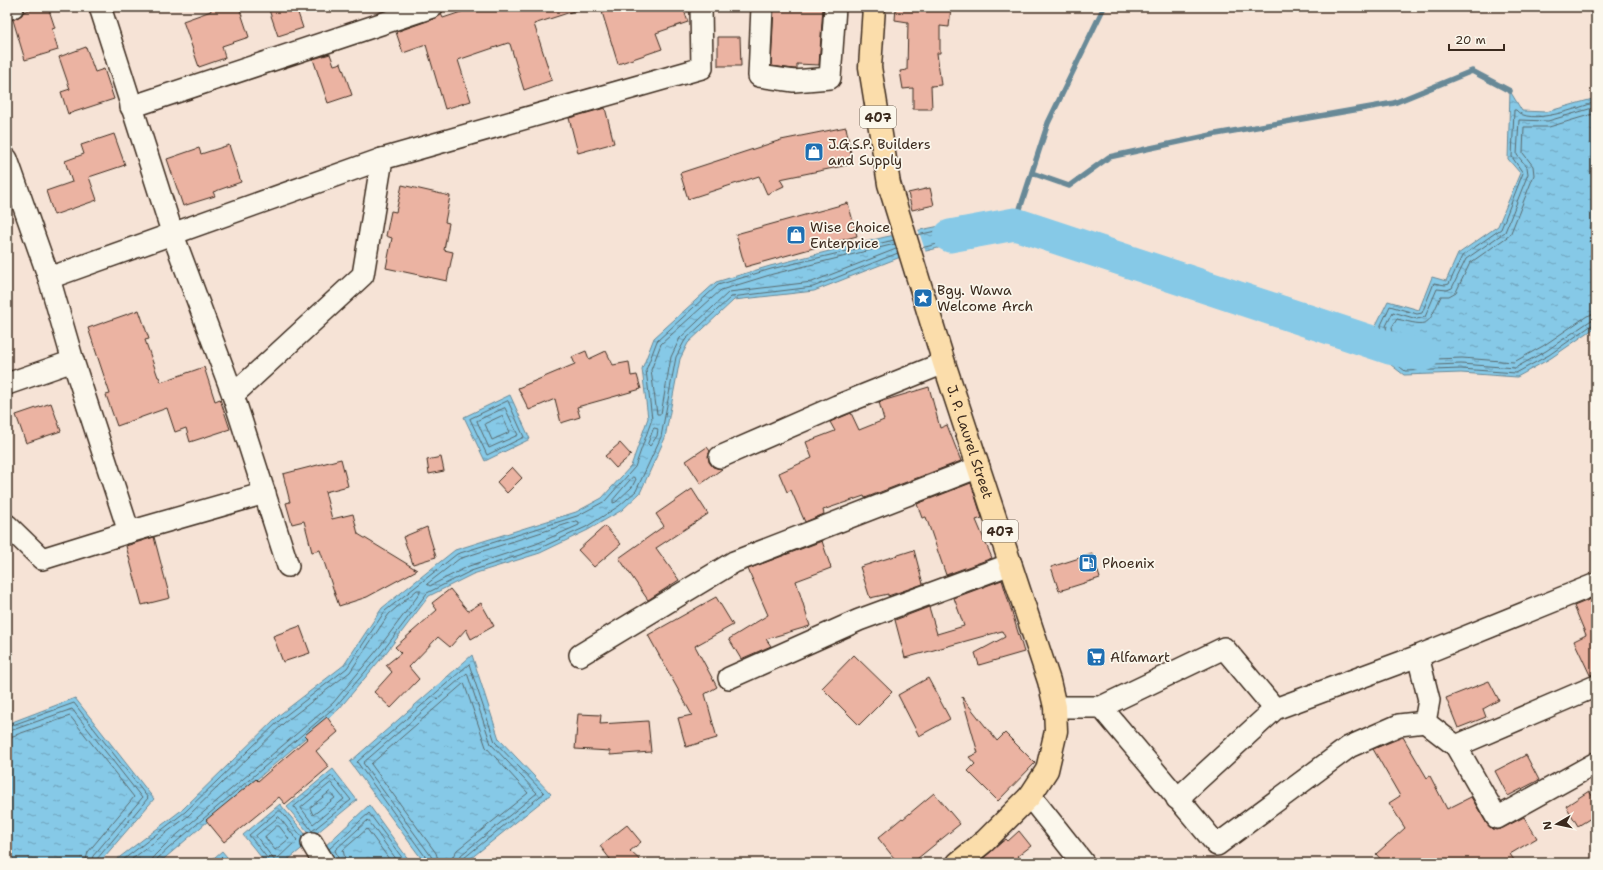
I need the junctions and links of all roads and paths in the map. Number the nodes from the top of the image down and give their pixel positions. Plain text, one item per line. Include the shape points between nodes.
1 (13, 7) edge
2 (100, 7) edge
3 (432, 7) edge
4 (701, 7) edge
5 (762, 7) edge
6 (835, 7) edge
7 (874, 7) edge
8 (7, 9) edge
9 (131, 107) junction
10 (382, 159) junction
11 (7, 160) edge
12 (10, 183) edge
13 (173, 235) junction
14 (49, 278) junction
15 (73, 361) junction
16 (944, 363) junction
17 (7, 384) edge
18 (233, 395) junction
19 (720, 457) dead end
20 (979, 467) junction
21 (265, 493) junction
22 (7, 525) edge
23 (128, 532) junction
24 (1010, 564) junction
25 (288, 566) dead end
26 (1596, 584) edge
27 (580, 655) dead end
28 (1418, 656) junction
29 (729, 678) dead end
30 (1596, 686) edge
31 (1055, 707) junction
32 (1101, 707) junction
33 (1275, 709) junction
34 (1425, 722) junction
35 (1456, 746) junction
36 (1596, 763) edge
37 (1030, 796) junction
38 (1177, 799) junction
39 (312, 843) dead end
40 (324, 863) edge
41 (958, 863) edge
42 (1083, 863) edge

1 - 8 street
2 - 9 street
3 - 9 street
4 - 10 street via 702,68
5 - 6 street via 759,76 794,81 830,78
7 - 16 main road, J. P. Laurel Street / 407 via 870,67 889,184
9 - 13 street
10 - 13 street
10 - 18 street via 363,275
11 - 12 street
12 - 14 street
13 - 14 street
13 - 18 street
14 - 15 street
15 - 17 street
15 - 23 street
16 - 19 street
16 - 20 main road, J. P. Laurel Street / 407
18 - 21 street
20 - 24 main road, J. P. Laurel Street / 407
20 - 27 street via 734,562
21 - 23 street
21 - 25 street
22 - 23 street via 42,559
24 - 29 street via 859,620
24 - 31 main road, J. P. Laurel Street / 407 via 1049,681
26 - 28 street
28 - 33 street
28 - 34 street via 1429,700
30 - 35 street
31 - 32 street
31 - 37 main road, J. P. Laurel Street / 407 via 1056,731 1047,770
32 - 33 street via 1224,648
32 - 38 street
33 - 38 street
34 - 35 street
34 - 38 street via 1399,725 1349,747 1217,845
35 - 36 street via 1497,818
37 - 41 main road, J. P. Laurel Street / 407 via 985,841
37 - 42 street
39 - 40 street

